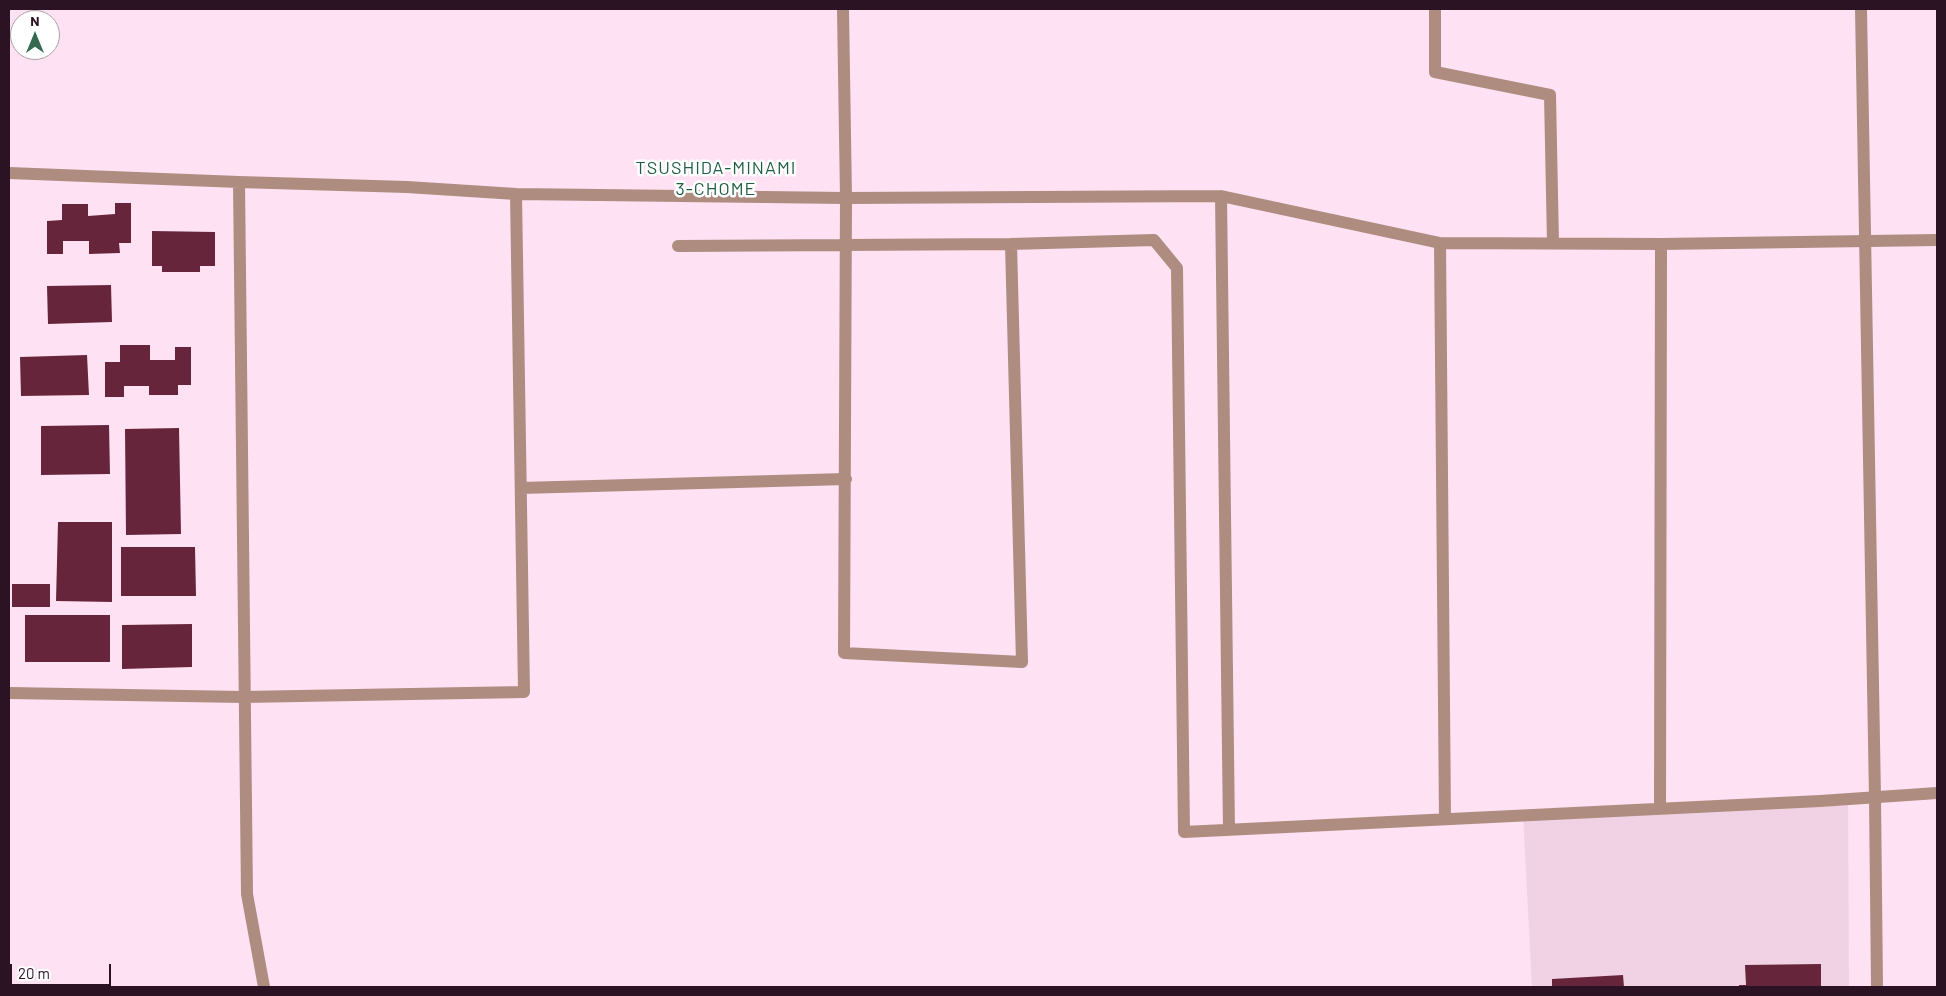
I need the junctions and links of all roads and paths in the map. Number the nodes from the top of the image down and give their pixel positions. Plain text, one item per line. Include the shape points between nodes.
1 (843, 9) edge
2 (1435, 9) edge
3 (1861, 9) edge
4 (9, 172) edge
5 (239, 182) junction
6 (516, 194) junction
7 (1221, 196) junction
8 (846, 198) junction
9 (1937, 240) edge
10 (1866, 241) junction
11 (1440, 243) junction
12 (1554, 243) junction
13 (1011, 244) junction
14 (1661, 244) junction
15 (845, 245) junction
16 (678, 246) dead end
17 (846, 479) junction
18 (521, 488) junction
19 (9, 693) edge
20 (244, 697) junction
21 (1937, 793) edge
22 (1875, 797) junction
23 (1660, 808) junction
24 (1444, 819) junction
25 (1229, 830) junction
26 (264, 987) edge
27 (1877, 987) edge

1 - 8 street
2 - 12 street via 1435,72 1550,95
3 - 10 street
4 - 5 street
5 - 6 street
5 - 20 street
6 - 8 street
6 - 18 street
7 - 8 street
7 - 11 street
7 - 25 street
8 - 15 street
9 - 10 street
10 - 14 street
10 - 22 street
11 - 12 street
11 - 24 street
12 - 14 street
13 - 15 street
13 - 17 street via 1022,662 844,653
13 - 25 street via 1154,240 1177,268 1184,832
14 - 23 street
15 - 16 street
15 - 17 street
17 - 18 street
18 - 20 street via 524,692
19 - 20 street
20 - 26 street via 247,894
21 - 22 street
22 - 23 street
22 - 27 street
23 - 24 street
24 - 25 street

